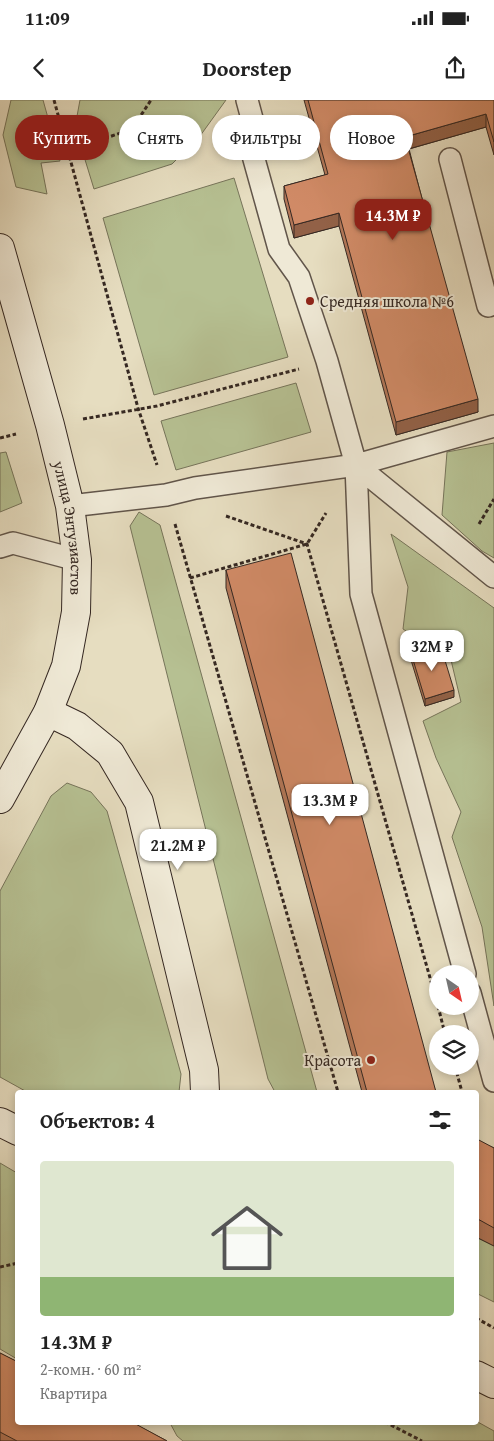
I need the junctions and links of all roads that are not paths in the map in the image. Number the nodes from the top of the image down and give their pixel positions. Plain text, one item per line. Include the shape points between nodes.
1 (247, 100) edge
2 (450, 160) dead end
3 (0, 248) edge
4 (494, 304) edge
5 (494, 426) edge
6 (356, 465) junction
7 (70, 506) junction
8 (0, 547) edge
9 (77, 560) junction
10 (494, 577) edge
11 (48, 712) junction
12 (0, 799) edge
13 (463, 965) edge
14 (476, 1015) edge
15 (494, 1081) edge
16 (205, 1090) edge
17 (0, 1122) edge
18 (15, 1130) edge
19 (479, 1376) edge
20 (494, 1384) edge

1 - 6 lane via 254,126 252,152 279,249 299,276
2 - 4 lane via 488,306
3 - 7 main road, улица Энтузиастов
5 - 6 lane
6 - 7 lane via 166,495
6 - 10 lane
6 - 13 lane via 361,594
7 - 9 main road, улица Энтузиастов
8 - 9 lane via 13,543
9 - 11 main road, улица Энтузиастов via 76,612 66,666
11 - 12 main road, улица Энтузиастов
11 - 16 main road via 77,726 110,753 139,802 204,1070
14 - 15 lane
17 - 18 main road
19 - 20 main road

